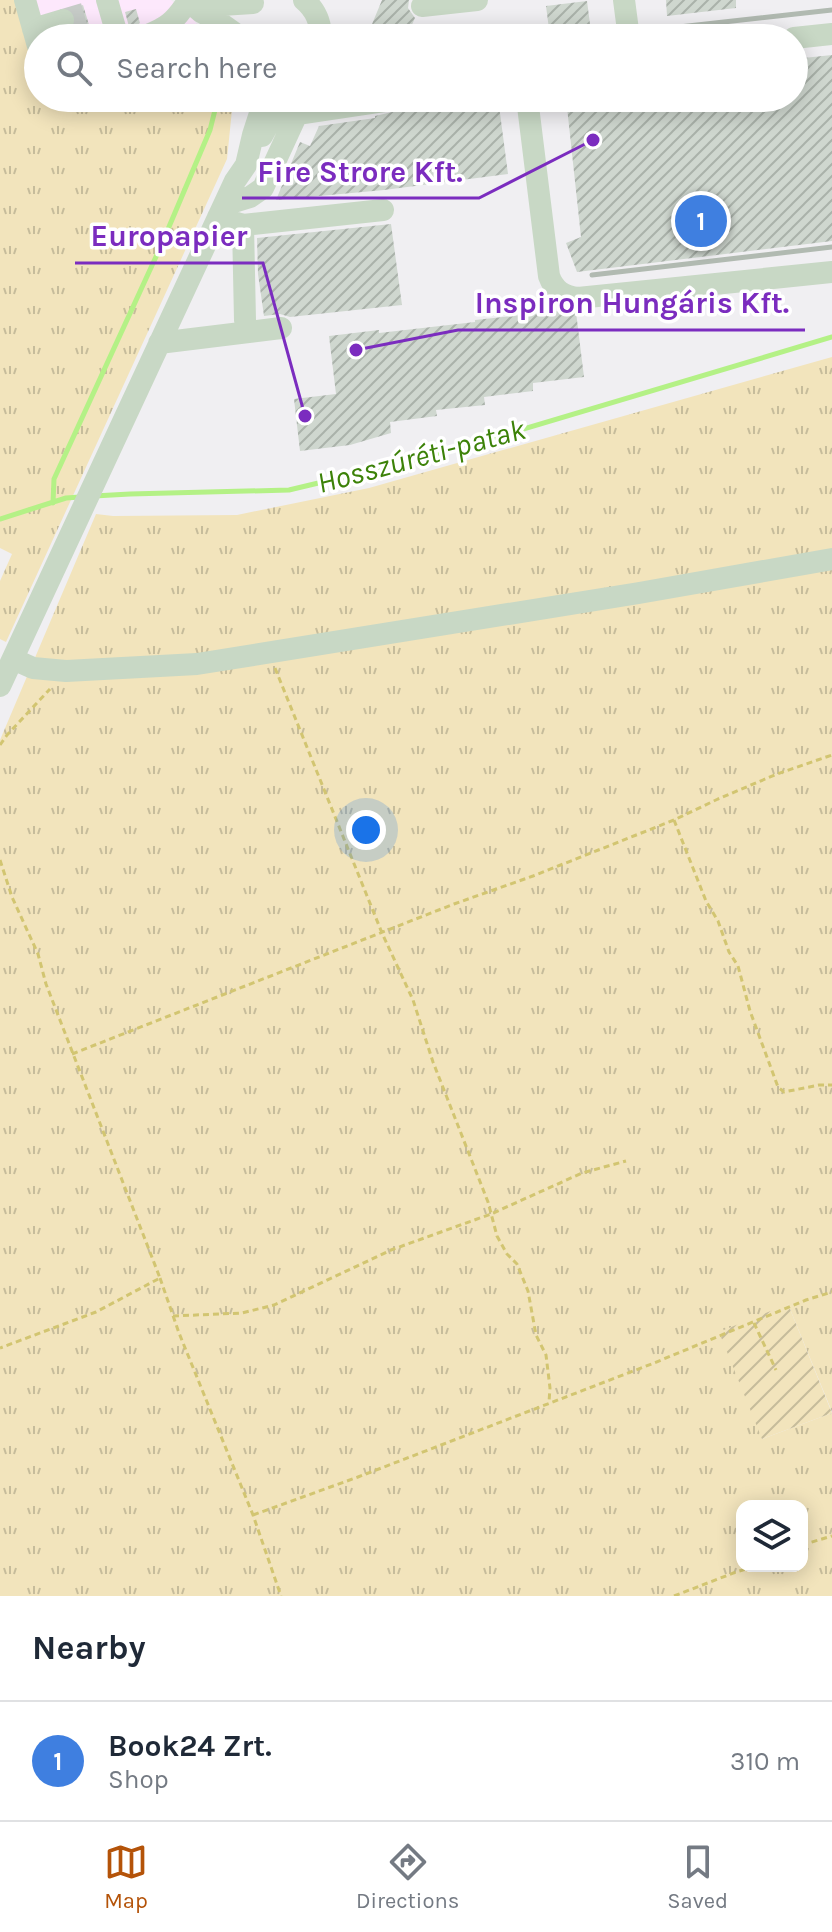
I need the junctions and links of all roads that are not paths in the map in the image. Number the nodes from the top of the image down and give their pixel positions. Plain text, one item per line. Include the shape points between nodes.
1 (25, 0) edge
2 (304, 0) edge
3 (477, 0) edge
4 (624, 0) edge
5 (189, 1) edge
6 (255, 2) edge
7 (108, 3) edge
8 (422, 6) dead end
9 (87, 13) tunnel mouth
10 (63, 20) tunnel mouth
11 (31, 24) edge
12 (56, 24) edge
13 (114, 24) edge
14 (171, 24) edge
15 (222, 24) edge
16 (242, 24) edge
17 (322, 24) edge
18 (627, 24) edge
19 (832, 34) edge
20 (808, 37) edge
21 (249, 112) edge
22 (260, 112) edge
23 (276, 112) edge
24 (310, 112) edge
25 (529, 112) edge
26 (240, 173) junction
27 (383, 210) dead end
28 (221, 211) junction
29 (243, 225) junction
30 (832, 272) edge
31 (245, 320) dead end
32 (281, 328) dead end
33 (159, 343) junction
34 (832, 559) edge
35 (13, 659) junction
36 (0, 686) edge

1 - 11 street
2 - 17 street
3 - 8 street
4 - 18 street
5 - 6 street
5 - 14 street
5 - 15 street
6 - 16 street
7 - 9 street
7 - 13 street
10 - 12 street
19 - 20 street
21 - 26 street
22 - 26 street
23 - 26 street
24 - 28 street via 297,114 263,188
25 - 30 street via 549,276 564,295 578,298
26 - 28 street
27 - 29 street
28 - 29 street
28 - 33 street
29 - 31 street
32 - 33 street
33 - 35 street
34 - 35 street via 197,664 66,671 33,668
35 - 36 street

